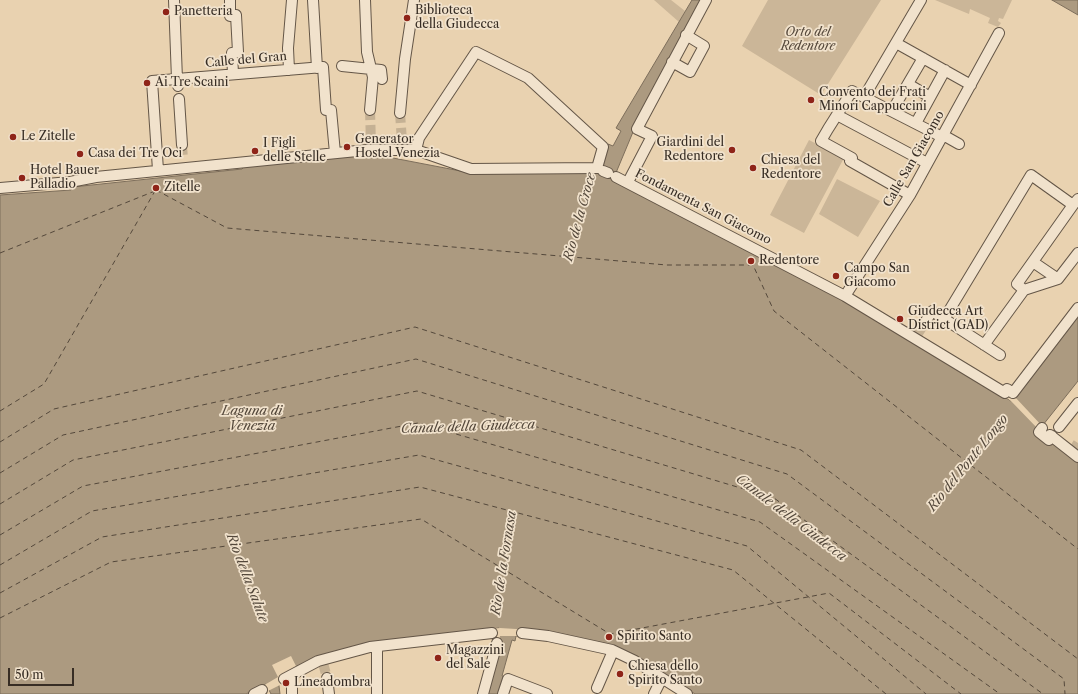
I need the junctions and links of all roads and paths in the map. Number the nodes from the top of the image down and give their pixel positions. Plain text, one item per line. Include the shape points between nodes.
1 (174, 0) edge
2 (230, 0) edge
3 (292, 0) edge
4 (313, 0) edge
5 (365, 0) edge
6 (414, 0) edge
7 (706, 0) edge
8 (921, 0) edge
9 (999, 33) dead end
10 (686, 36) junction
11 (896, 43) junction
12 (923, 58) junction
13 (672, 62) junction
14 (342, 66) dead end
15 (317, 68) junction
16 (289, 70) junction
17 (371, 70) junction
18 (945, 70) junction
19 (233, 74) junction
20 (382, 79) dead end
21 (178, 82) junction
22 (908, 84) junction
23 (971, 85) junction
24 (864, 97) junction
25 (930, 97) junction
26 (179, 99) dead end
27 (370, 110) tunnel mouth
28 (892, 111) junction
29 (400, 113) tunnel mouth
30 (837, 115) junction
31 (916, 123) junction
32 (942, 136) junction
33 (960, 144) dead end
34 (182, 145) tunnel mouth
35 (416, 150) junction
36 (334, 153) junction
37 (927, 163) junction
38 (158, 170) junction
39 (606, 172) junction
40 (628, 182) junction
41 (0, 188) edge
42 (910, 195) junction
43 (1076, 202) edge
44 (1078, 253) edge
45 (1033, 262) junction
46 (1058, 279) junction
47 (1024, 290) junction
48 (845, 296) junction
49 (1078, 308) edge
50 (944, 319) junction
51 (924, 324) tunnel mouth
52 (984, 344) junction
53 (1000, 355) dead end
54 (1078, 403) edge
55 (1074, 453) edge
56 (492, 633) dead end
57 (522, 633) dead end
58 (497, 643) dead end
59 (377, 646) junction
60 (613, 651) junction
61 (326, 678) tunnel mouth
62 (662, 678) junction
63 (597, 688) dead end
64 (292, 694) edge
65 (329, 694) edge
66 (377, 694) edge
67 (484, 694) edge
68 (503, 694) edge
69 (547, 694) edge
70 (654, 694) edge
71 (687, 694) edge

1 - 21 street
2 - 19 street via 230,16 236,16 238,52 232,53
3 - 16 street
4 - 15 street
5 - 17 street via 367,52
6 - 29 street
7 - 10 street
8 - 11 street
9 - 23 street, Calle San Giacomo
10 - 13 street
10 - 13 street via 708,48 690,72
11 - 12 street
11 - 24 street
12 - 18 street
12 - 22 street
13 - 40 street via 637,129 652,136
14 - 17 street
15 - 16 street, Calle del Gran
15 - 36 street via 323,67 326,110 331,110
16 - 19 street, Calle del Gran
17 - 20 street via 381,70
17 - 27 street via 373,77
18 - 23 street
18 - 25 street
19 - 21 street, Calle del Gran
21 - 38 street, Calle del Gran via 152,81
22 - 25 street
22 - 28 street
23 - 32 street, Calle San Giacomo
24 - 28 street
24 - 30 street via 852,91
25 - 31 street
26 - 34 street
28 - 31 street
30 - 37 street
30 - 42 street via 822,141 852,158 850,161
31 - 32 street
32 - 33 street
32 - 37 street, Calle San Giacomo via 938,154
35 - 36 street via 402,145
35 - 39 street via 471,169
35 - 39 street via 419,138 476,52 528,78 603,147
36 - 38 street via 184,164
37 - 42 street, Calle San Giacomo
38 - 41 street
39 - 40 street, Fondamenta San Giacomo
40 - 48 street, Fondamenta San Giacomo
42 - 48 street, Calle San Giacomo
43 - 45 street
43 - 50 street via 1031,175
44 - 46 street
45 - 46 street
45 - 47 street via 1016,284
46 - 47 street
47 - 52 street
48 - 49 street, Fondamenta San Giacomo via 1010,394
50 - 51 street via 932,311
50 - 52 street
52 - 53 street
54 - 55 street via 1051,432
56 - 59 street
57 - 60 street via 548,636
58 - 67 street
59 - 64 street via 322,662 288,677
59 - 66 street
60 - 62 street
60 - 63 street
61 - 65 street
62 - 70 street
62 - 71 street
68 - 69 street via 508,679

